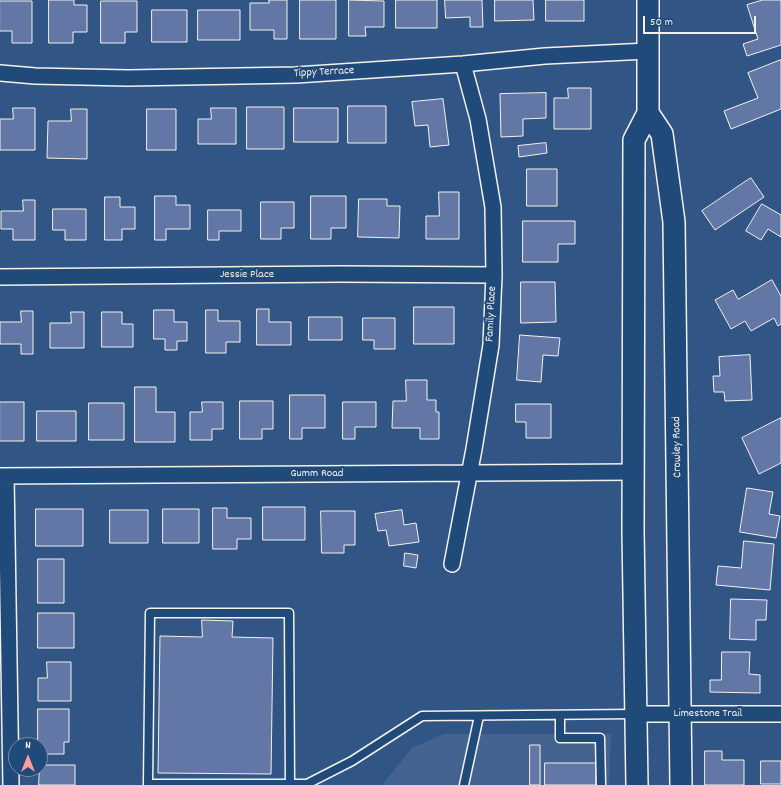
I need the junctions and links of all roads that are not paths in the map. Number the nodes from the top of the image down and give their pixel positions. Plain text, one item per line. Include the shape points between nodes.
1 (648, 0) edge
2 (648, 51) junction
3 (463, 64) junction
4 (0, 73) edge
5 (648, 113) junction
6 (494, 275) junction
7 (0, 277) edge
8 (633, 472) junction
9 (470, 473) junction
10 (3, 476) edge
11 (452, 564) dead end
12 (635, 714) junction
13 (680, 714) junction
14 (781, 714) edge
15 (560, 715) junction
16 (479, 716) junction
17 (148, 784) edge
18 (195, 784) edge
19 (240, 784) edge
20 (11, 785) edge
21 (290, 785) edge
22 (464, 785) edge
23 (601, 785) edge
24 (636, 785) edge
25 (681, 785) edge

1 - 2 main road
2 - 3 street, Tippy Terrace via 545,56
2 - 5 main road
3 - 4 street, Tippy Terrace via 296,75 128,78
3 - 6 street, Family Place via 478,119 493,207
5 - 8 main road via 634,140
5 - 13 main road, Crowley Road via 662,134 674,222
6 - 7 street, Jessie Place
6 - 9 street, Family Place via 491,346
8 - 9 street, Gumm Road
8 - 12 main road
9 - 10 street, Gumm Road
9 - 11 street, Family Place
10 - 20 street
12 - 13 street, Limestone Trail
12 - 15 lane
12 - 24 main road
13 - 14 street, Limestone Trail
13 - 25 main road, Crowley Road
15 - 16 lane
15 - 23 lane via 560,738 600,738
16 - 21 lane via 422,716 352,760 307,784
16 - 22 lane
17 - 18 lane
17 - 21 lane via 150,613 289,613
18 - 19 lane
19 - 21 lane

